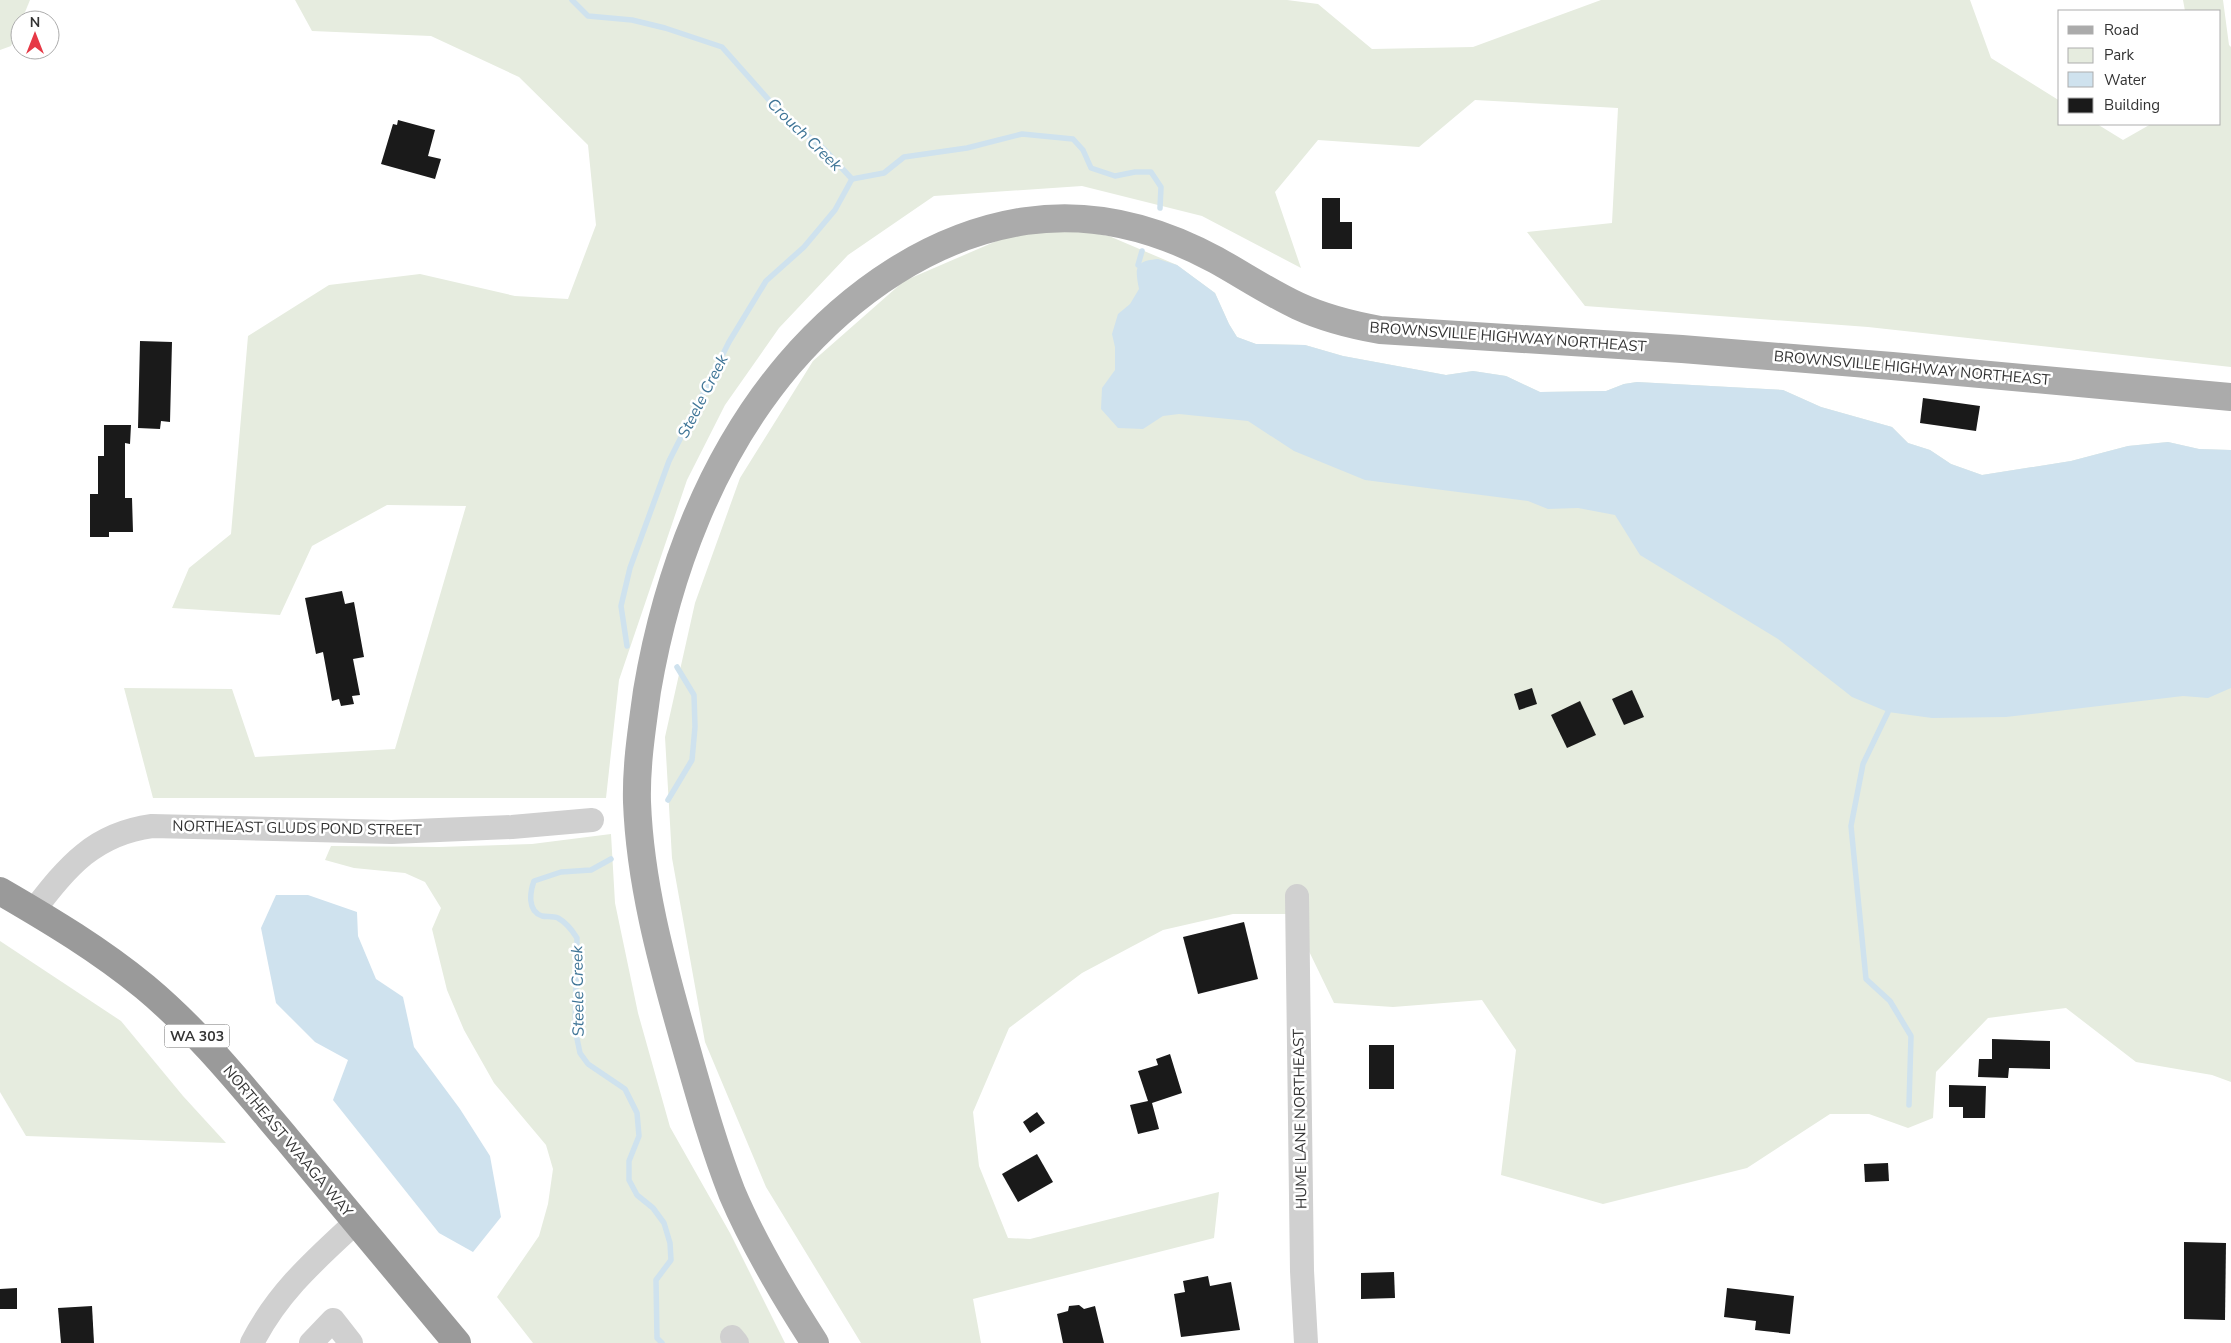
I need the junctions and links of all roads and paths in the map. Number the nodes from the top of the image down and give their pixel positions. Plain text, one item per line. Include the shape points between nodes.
1 (2231, 397) edge
2 (592, 820) dead end
3 (0, 891) edge
4 (1297, 896) dead end
5 (34, 910) junction
6 (356, 1222) junction
7 (252, 1343) edge
8 (311, 1343) edge
9 (352, 1343) edge
10 (457, 1343) edge
11 (814, 1343) edge
12 (1306, 1343) edge

1 - 11 main road, BROWNSVILLE HIGHWAY NORTHEAST via 1730,353 1380,330 1295,305 1213,258 1156,233 1121,223 1085,219 1026,221 980,231 934,249 878,282 818,333 773,384 712,483 685,545 665,607 650,678 638,763 639,836 648,897 668,981 718,1157 750,1231
2 - 5 street, NORTHEAST GLUDS POND STREET via 392,832 134,828 94,846 59,878
3 - 5 highway, NORTHEAST WAAGA WAY / WA 303
4 - 12 street, HUME LANE NORTHEAST via 1302,1271
5 - 6 highway, NORTHEAST WAAGA WAY / WA 303 via 109,960 177,1016 233,1075
6 - 7 street via 296,1278
6 - 10 highway, NORTHEAST WAAGA WAY / WA 303
8 - 9 street via 333,1320

